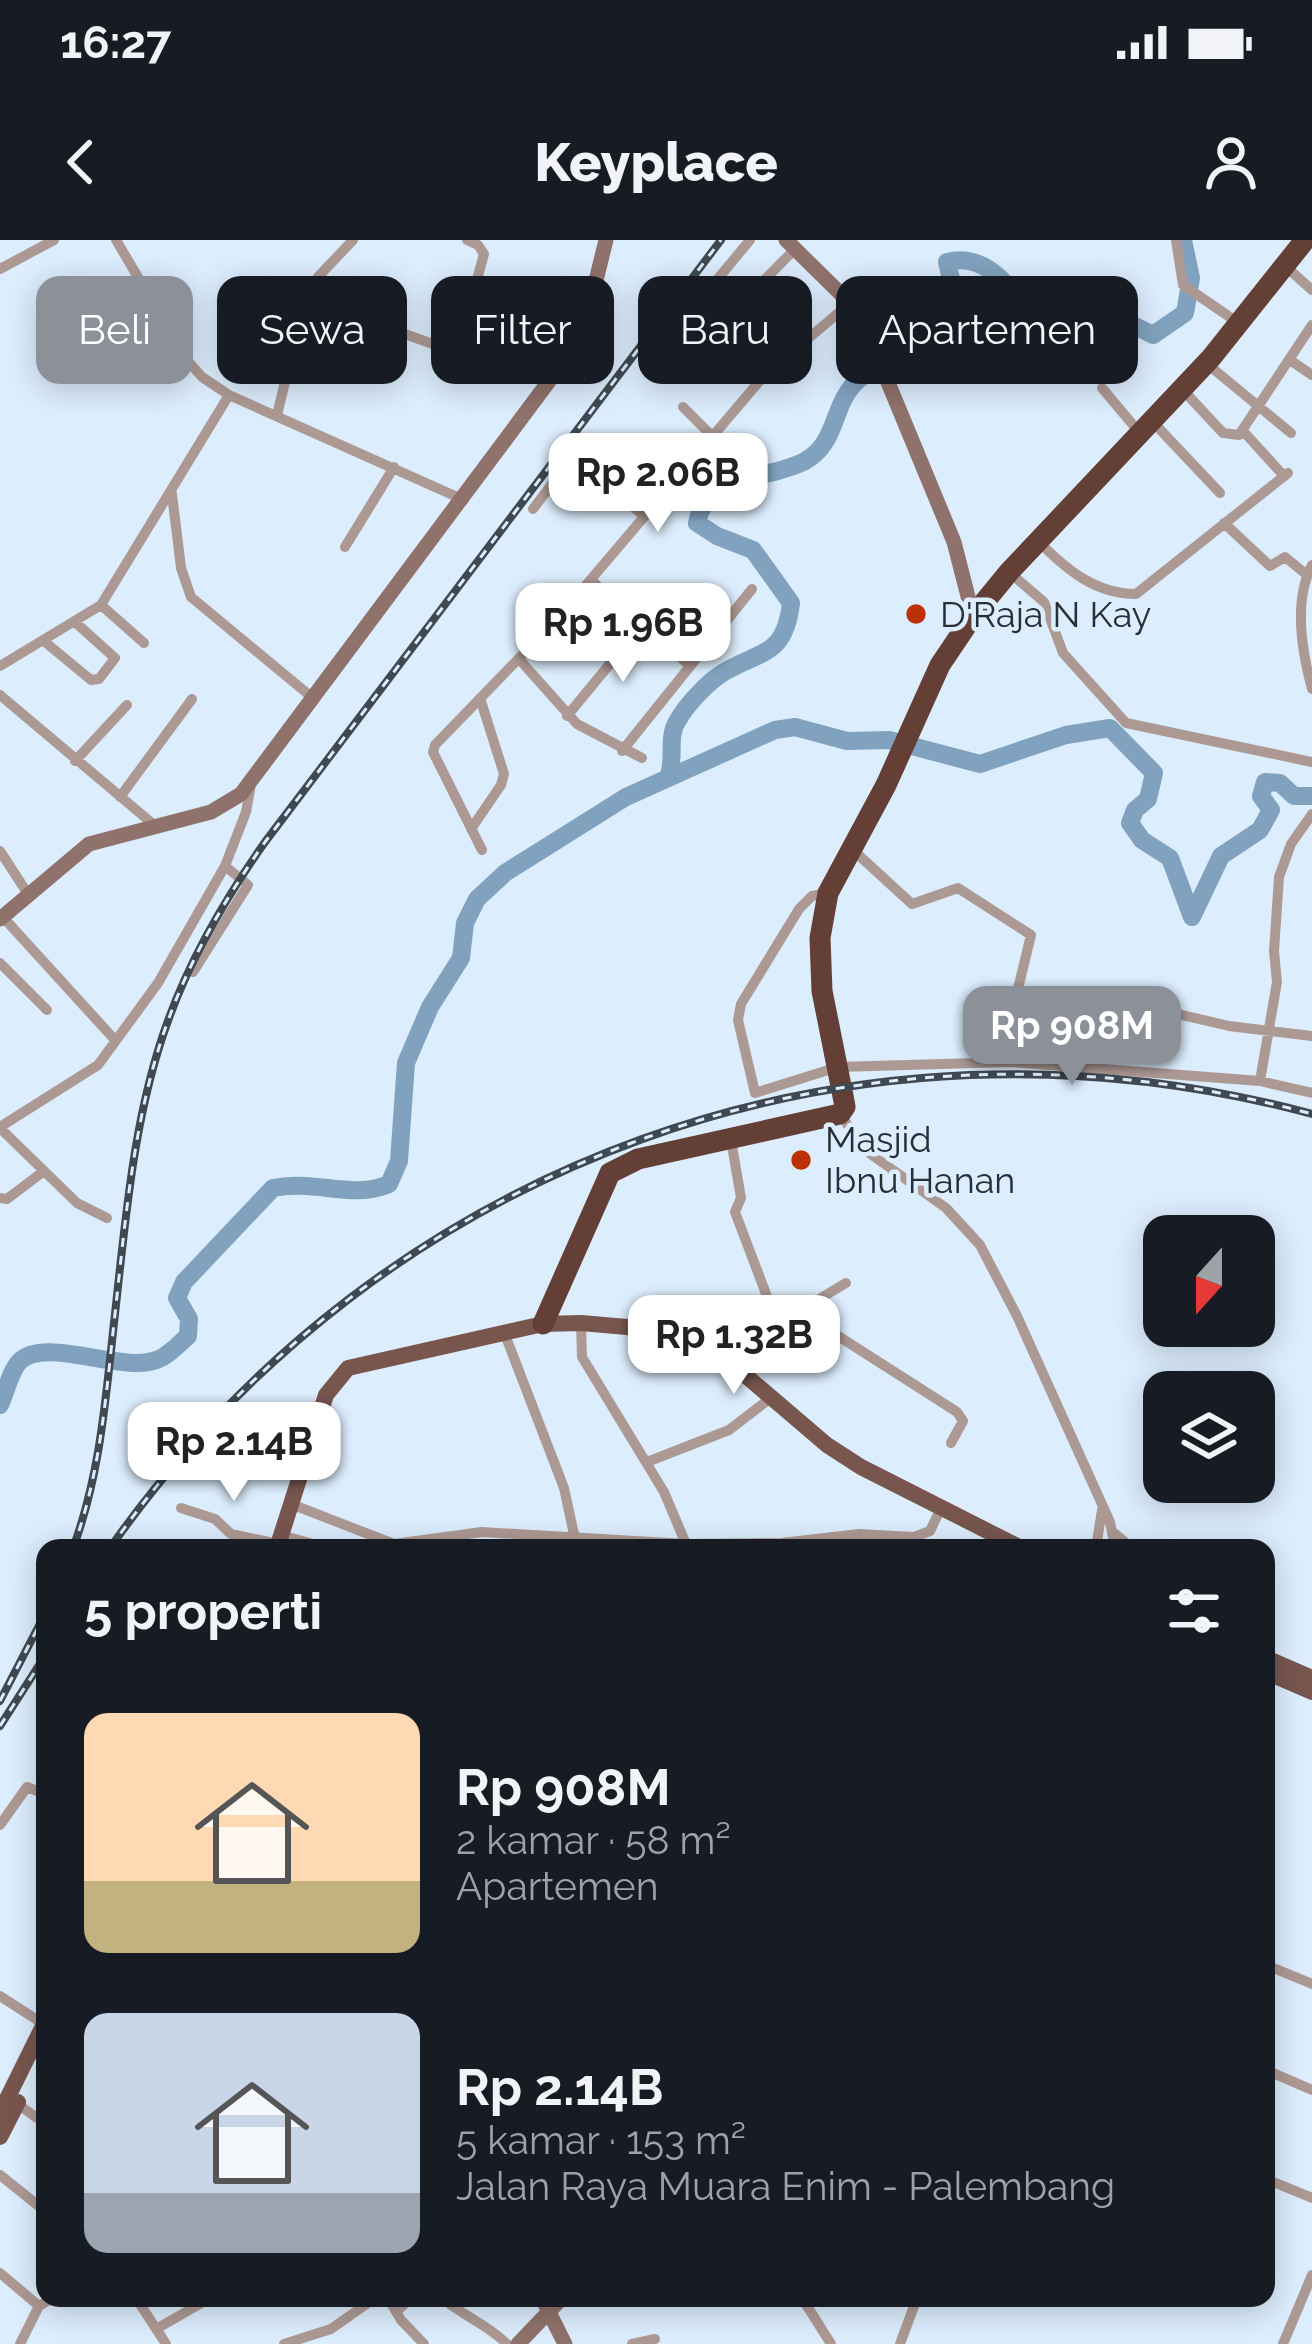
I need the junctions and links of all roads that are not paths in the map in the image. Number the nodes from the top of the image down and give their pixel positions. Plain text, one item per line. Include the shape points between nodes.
1 (54, 240) edge
2 (116, 240) edge
3 (353, 240) edge
4 (466, 240) edge
5 (606, 240) edge
6 (750, 240) edge
7 (1176, 240) edge
8 (1305, 240) edge
9 (791, 244) edge
10 (1284, 265) junction
11 (0, 269) edge
12 (319, 276) edge
13 (478, 276) edge
14 (597, 276) edge
15 (720, 276) edge
16 (763, 276) edge
17 (836, 289) edge
18 (1312, 290) edge
19 (836, 315) edge
20 (1240, 325) junction
21 (1312, 325) edge
22 (812, 335) edge
23 (1290, 360) junction
24 (1206, 363) junction
25 (1312, 375) edge
26 (285, 384) edge
27 (548, 384) edge
28 (757, 384) edge
29 (889, 384) edge
30 (1102, 388) dead end
31 (1182, 389) junction
32 (229, 395) junction
33 (1259, 406) junction
34 (682, 407) dead end
35 (277, 415) junction
36 (1145, 426) junction
37 (1243, 430) junction
38 (1291, 433) dead end
39 (712, 436) junction
40 (394, 467) junction
41 (1220, 493) dead end
42 (172, 494) junction
43 (464, 500) junction
44 (532, 509) dead end
45 (644, 516) junction
46 (1224, 523) junction
47 (1038, 542) junction
48 (345, 547) dead end
49 (1309, 570) edge
50 (1009, 572) junction
51 (592, 580) junction
52 (752, 589) dead end
53 (1309, 591) edge
54 (101, 605) junction
55 (973, 616) junction
56 (76, 623) junction
57 (642, 625) junction
58 (45, 642) junction
59 (144, 643) dead end
60 (519, 659) junction
61 (689, 665) junction
62 (0, 666) edge
63 (1312, 689) edge
64 (0, 695) edge
65 (480, 698) junction
66 (192, 699) dead end
67 (314, 699) junction
68 (127, 705) dead end
69 (567, 716) junction
70 (622, 751) junction
71 (642, 758) dead end
72 (75, 761) junction
73 (1312, 762) edge
74 (252, 780) junction
75 (120, 797) junction
76 (1312, 814) edge
77 (153, 824) junction
78 (471, 829) junction
79 (482, 850) dead end
80 (853, 850) junction
81 (0, 851) edge
82 (225, 866) junction
83 (828, 893) junction
84 (28, 894) junction
85 (1, 918) edge
86 (0, 962) edge
87 (194, 972) dead end
88 (1016, 997) junction
89 (1103, 1004) junction
90 (46, 1010) dead end
91 (1266, 1030) junction
92 (1312, 1036) edge
93 (115, 1040) junction
94 (1011, 1062) junction
95 (1089, 1065) junction
96 (838, 1067) junction
97 (1260, 1081) junction
98 (1312, 1093) edge
99 (840, 1114) junction
100 (0, 1128) edge
101 (731, 1140) junction
102 (44, 1171) junction
103 (0, 1198) edge
104 (107, 1218) dead end
105 (846, 1283) dead end
106 (719, 1310) dead end
107 (799, 1311) junction
108 (580, 1323) junction
109 (543, 1324) junction
110 (504, 1332) junction
111 (698, 1344) junction
112 (772, 1397) junction
113 (951, 1443) dead end
114 (647, 1462) junction
115 (291, 1504) junction
116 (942, 1506) junction
117 (181, 1508) dead end
118 (1102, 1510) junction
119 (482, 1532) junction
120 (1113, 1532) junction
121 (258, 1539) edge
122 (280, 1539) edge
123 (381, 1539) edge
124 (419, 1539) edge
125 (483, 1539) edge
126 (575, 1539) joint
127 (684, 1539) edge
128 (817, 1539) edge
129 (1004, 1539) edge
130 (1097, 1539) edge
131 (1113, 1539) edge
132 (1121, 1539) edge
133 (1275, 1662) edge
134 (1275, 1676) edge
135 (1312, 1678) edge
136 (1312, 1692) edge
137 (36, 1790) edge
138 (0, 1825) edge
139 (1275, 1969) edge
140 (1312, 1984) edge
141 (0, 1996) edge
142 (36, 2018) edge
143 (36, 2045) edge
144 (36, 2063) edge
145 (1275, 2074) edge
146 (1312, 2090) edge
147 (6, 2115) edge
148 (36, 2118) edge
149 (0, 2175) edge
150 (1275, 2183) edge
151 (1312, 2198) edge
152 (36, 2204) edge
153 (0, 2273) edge
154 (1312, 2275) edge
155 (36, 2303) edge
156 (38, 2307) edge
157 (143, 2307) edge
158 (194, 2307) edge
159 (362, 2307) edge
160 (394, 2307) edge
161 (401, 2307) edge
162 (453, 2307) edge
163 (545, 2307) edge
164 (547, 2307) edge
165 (807, 2307) edge
166 (914, 2307) edge
167 (397, 2311) junction
168 (158, 2328) junction
169 (655, 2339) dead end
170 (20, 2344) edge
171 (166, 2344) edge
172 (284, 2344) edge
173 (424, 2344) edge
174 (507, 2344) edge
175 (518, 2344) edge
176 (565, 2344) edge
177 (632, 2344) edge
178 (830, 2344) edge
179 (900, 2344) edge
180 (1283, 2344) edge

1 - 11 street
2 - 32 street via 187,359
3 - 12 street
4 - 13 street via 484,254
5 - 14 street
6 - 15 street
7 - 20 street via 1180,279
8 - 10 highway
9 - 16 street
9 - 17 street
10 - 18 street
10 - 20 highway
19 - 22 street
20 - 24 highway
21 - 23 street
23 - 25 street
23 - 33 street
24 - 31 highway
24 - 33 street
26 - 35 street
27 - 43 street
28 - 39 street
29 - 55 street via 954,542
30 - 36 street
31 - 36 highway
31 - 37 street via 1223,433
32 - 35 street
32 - 42 street
33 - 37 street
33 - 38 street
34 - 39 street
35 - 40 street
36 - 41 street
36 - 47 highway
37 - 46 street via 1286,474
39 - 45 street
40 - 43 street
40 - 48 street
42 - 54 street
42 - 67 street via 191,597
43 - 67 street
44 - 45 street via 574,456
45 - 51 street
46 - 47 street via 1136,594 1093,585
46 - 49 street via 1270,566 1285,557
47 - 50 highway
49 - 53 street
50 - 55 highway
50 - 73 street via 1044,602 1063,653 1126,723
51 - 57 street
51 - 60 street
52 - 61 street
53 - 63 street via 1302,651
54 - 56 street
54 - 59 street
55 - 80 highway via 940,665
56 - 58 street
56 - 58 street via 115,658 99,680
57 - 61 street
57 - 69 street
58 - 62 street
60 - 65 street
60 - 69 street
61 - 70 street
64 - 72 street
65 - 78 street via 504,779
65 - 78 street via 433,748
66 - 75 street
67 - 74 street
68 - 72 street
69 - 70 street
70 - 71 street
72 - 75 street
74 - 77 street via 211,812
74 - 82 street
75 - 77 street
76 - 91 street via 1279,877 1277,982
77 - 84 street via 89,844
78 - 79 street
80 - 83 highway
80 - 88 street via 912,904 957,887 1031,935
81 - 84 street
82 - 87 street via 248,885
82 - 93 street
83 - 96 highway via 822,991
83 - 96 street via 799,909 738,1020 755,1093
84 - 85 street
85 - 93 street
86 - 90 street
88 - 89 street
88 - 94 street
89 - 91 street
89 - 95 street
91 - 92 street
91 - 97 street
93 - 100 street via 87,1075
94 - 95 street
94 - 96 street
95 - 97 street
96 - 99 highway
97 - 98 street
99 - 101 highway
99 - 118 street via 865,1150 946,1208 980,1245
100 - 102 street
101 - 107 street via 741,1198 735,1212 760,1286 771,1307
101 - 109 highway via 638,1159 610,1173
102 - 103 street
102 - 104 street via 86,1210
105 - 107 street
106 - 111 street
107 - 113 street via 962,1417
108 - 109 main road
108 - 111 main road
108 - 114 street via 581,1357
109 - 110 main road
110 - 115 main road via 348,1368 326,1395
110 - 126 street via 564,1487
111 - 112 main road
112 - 114 street via 729,1430
112 - 116 main road via 860,1467
114 - 127 street
115 - 122 main road
115 - 123 street
116 - 128 street via 930,1531 914,1537
116 - 129 main road
117 - 121 street
118 - 120 street
118 - 130 street
119 - 124 street
119 - 125 street
119 - 126 street
120 - 131 street
120 - 132 street
133 - 135 main road
134 - 136 main road
137 - 138 street via 27,1787
139 - 140 street
141 - 142 street
143 - 147 main road
144 - 147 main road
145 - 146 street
147 - 148 street
149 - 152 street
150 - 151 street
153 - 155 street
154 - 180 street
156 - 170 street
157 - 168 street
158 - 168 street
159 - 172 street via 331,2329
160 - 167 street
161 - 167 street
162 - 174 street
163 - 175 street
164 - 176 street
165 - 178 street
166 - 179 street
167 - 173 street
168 - 171 street
169 - 177 street

